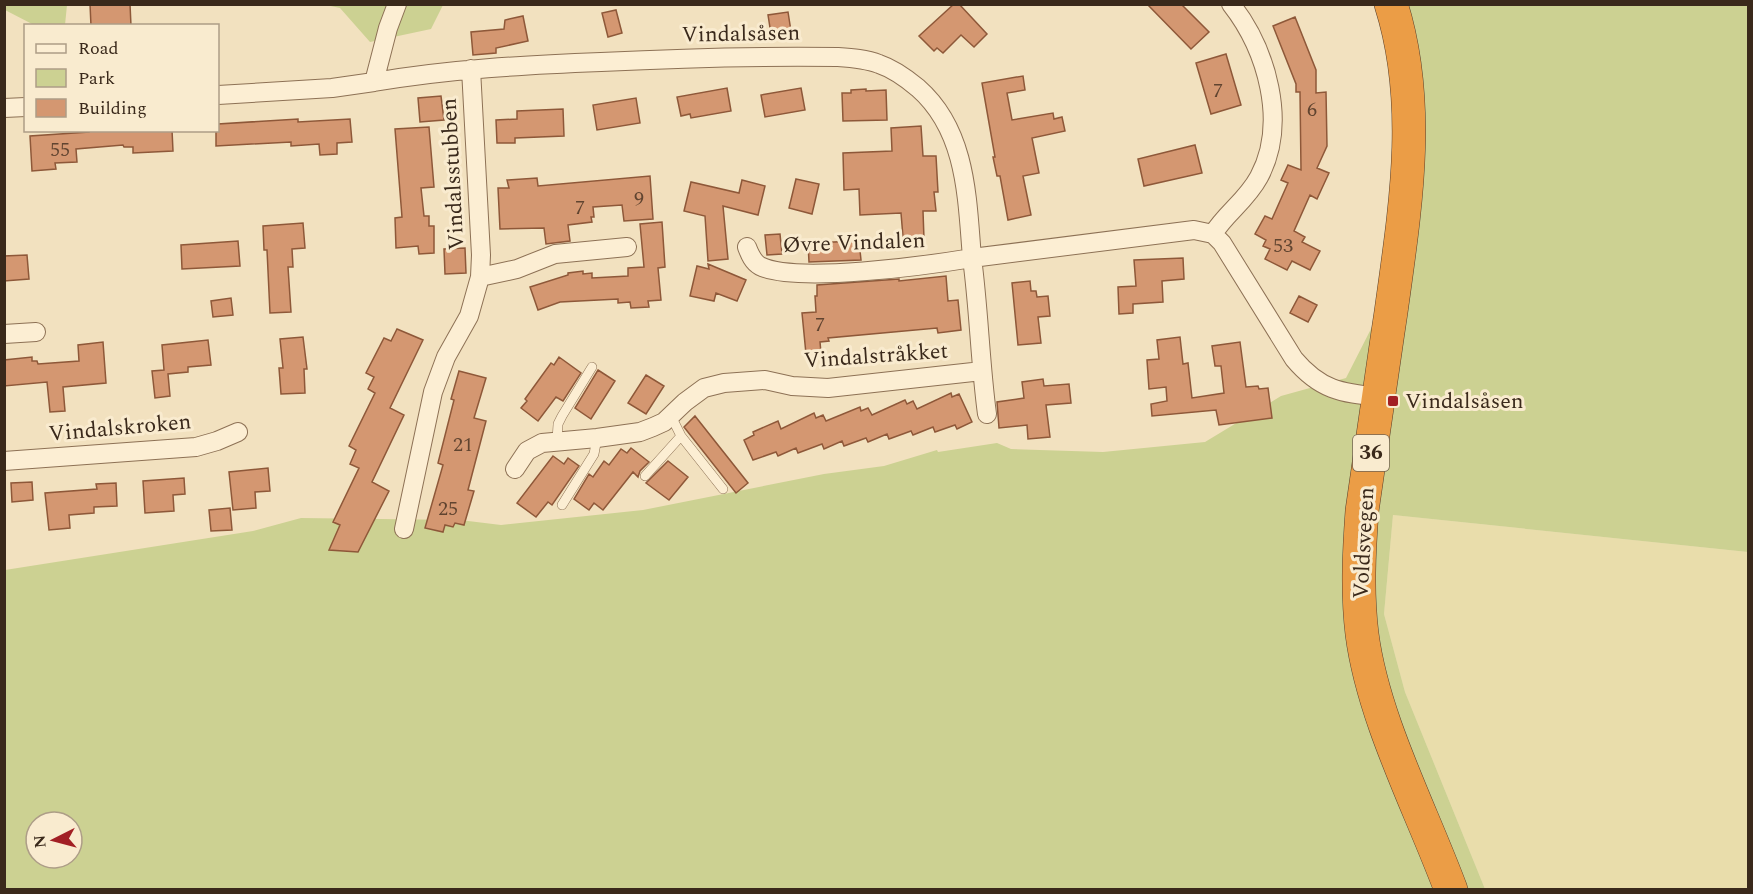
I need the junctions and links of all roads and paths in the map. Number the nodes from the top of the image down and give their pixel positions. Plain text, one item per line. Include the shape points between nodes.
1 (397, 4) edge
2 (1231, 4) edge
3 (1391, 4) edge
4 (471, 69) junction
5 (374, 82) junction
6 (219, 95) edge
7 (24, 107) edge
8 (4, 108) edge
9 (1213, 234) junction
10 (627, 247) dead end
11 (747, 248) dead end
12 (972, 258) junction
13 (480, 277) junction
14 (36, 332) dead end
15 (4, 334) edge
16 (592, 367) dead end
17 (982, 371) junction
18 (1379, 397) junction
19 (987, 414) dead end
20 (671, 416) junction
21 (238, 432) dead end
22 (681, 436) junction
23 (597, 438) junction
24 (557, 441) junction
25 (4, 461) edge
26 (515, 469) dead end
27 (645, 476) dead end
28 (723, 489) dead end
29 (562, 505) dead end
30 (404, 529) dead end
31 (1451, 890) edge

1 - 5 street
2 - 9 street via 1249,32 1268,81 1272,123 1260,176
3 - 18 highway, Voldsvegen / 36 via 1406,64 1410,126 1399,251
4 - 5 street, Vindalsåsen
4 - 12 street, Vindalsåsen via 659,59 838,57 877,63 907,78 936,106 946,123 955,142 966,189
4 - 13 street, Vindalsstubben
5 - 6 street, Vindalsåsen
7 - 8 street
9 - 12 street via 1194,230
9 - 18 street via 1306,373 1335,390
10 - 13 street, Vindalsstubben via 555,254 516,270
11 - 12 street, Øvre Vindalen via 758,265 800,273 885,269
12 - 17 street, Vindalsåsen
13 - 30 street, Vindalsstubben via 469,316 435,384
14 - 15 street
16 - 24 lane via 558,424
17 - 19 street, Vindalsåsen
17 - 20 street, Vindalstråkket via 828,388 765,380 733,381 704,388
18 - 31 highway, Voldsvegen / 36 via 1359,550 1362,636 1384,721
20 - 22 lane
20 - 23 street, Vindalstråkket via 640,432
21 - 25 street, Vindalskroken via 196,447
22 - 27 lane
22 - 28 lane
23 - 24 street, Vindalstråkket
23 - 29 lane via 594,454
24 - 26 street, Vindalstråkket via 533,446

